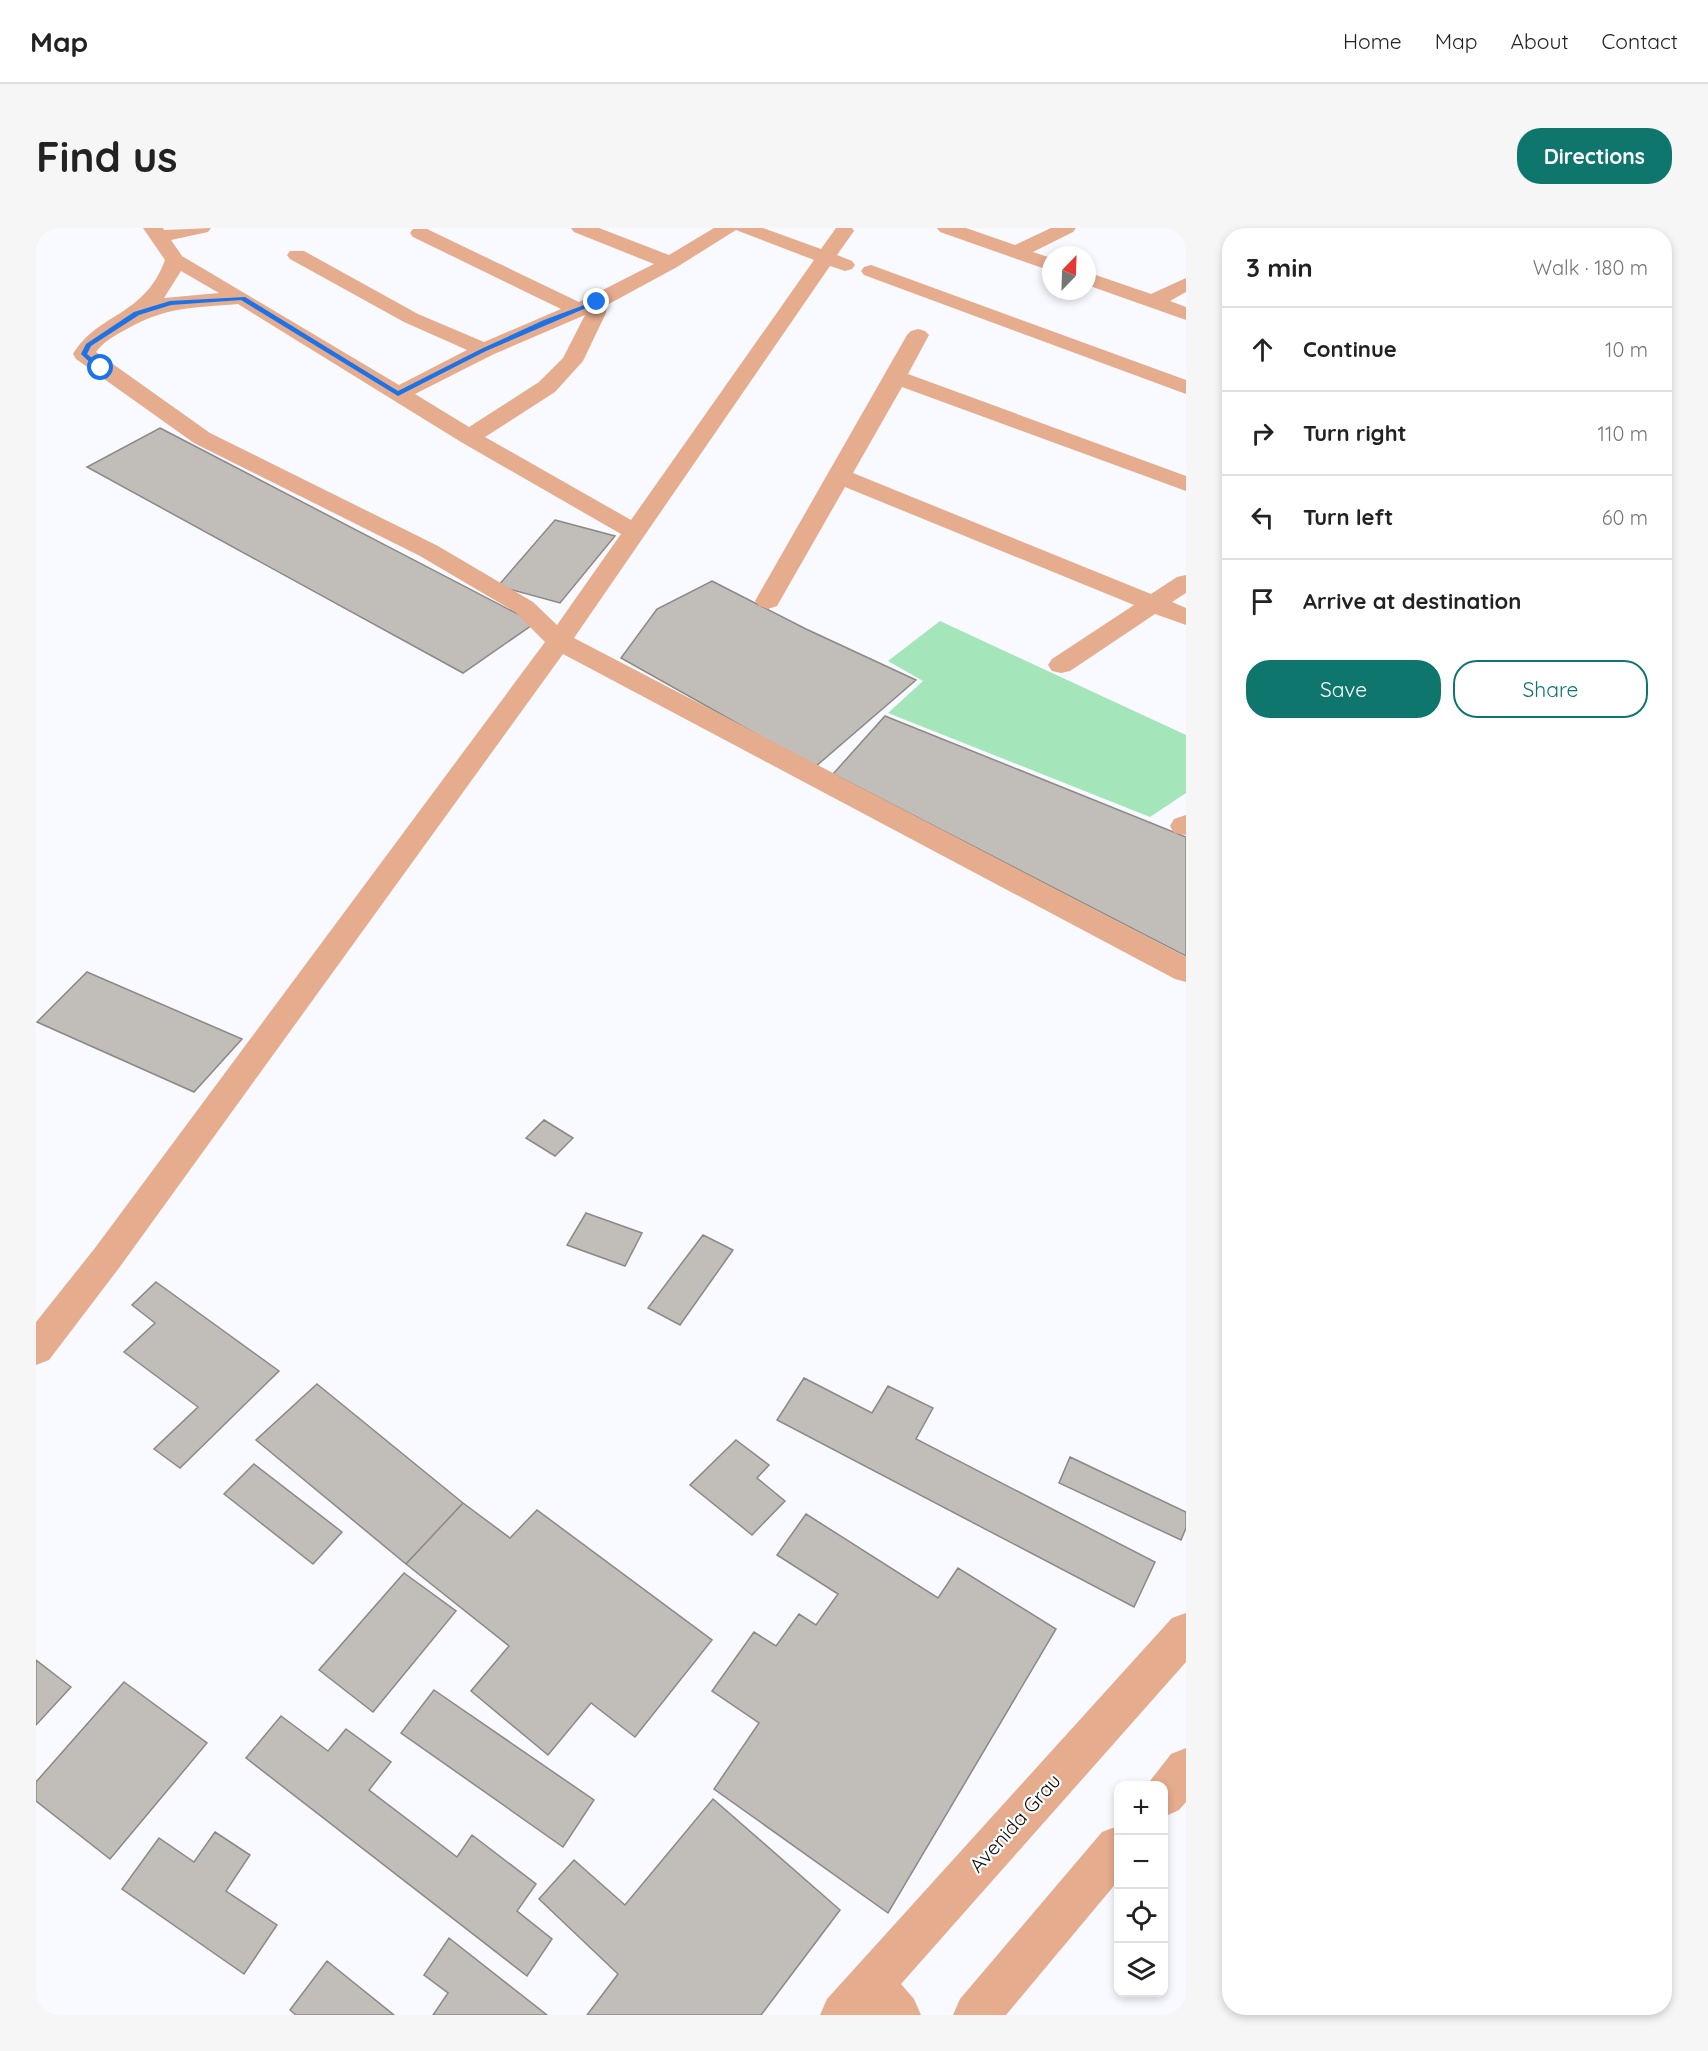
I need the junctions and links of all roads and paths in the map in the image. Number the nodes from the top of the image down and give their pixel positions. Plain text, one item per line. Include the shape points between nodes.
1 (201, 228) edge
2 (581, 228) edge
3 (728, 228) edge
4 (745, 228) edge
5 (947, 228) edge
6 (1066, 228) edge
7 (844, 231) dead end
8 (156, 232) edge
9 (420, 233) dead end
10 (1016, 253) junction
11 (297, 255) dead end
12 (825, 259) junction
13 (175, 260) junction
14 (670, 263) junction
15 (1042, 263) edge
16 (1096, 281) edge
17 (1186, 284) edge
18 (242, 298) junction
19 (1152, 302) junction
20 (588, 306) junction
21 (137, 314) junction
22 (1186, 314) edge
23 (918, 335) dead end
24 (484, 350) junction
25 (896, 377) junction
26 (1186, 387) edge
27 (398, 394) junction
28 (469, 437) junction
29 (839, 476) junction
30 (1186, 484) edge
31 (634, 532) junction
32 (1186, 582) edge
33 (768, 601) dead end
34 (1152, 602) junction
35 (1186, 617) edge
36 (559, 641) junction
37 (1061, 666) dead end
38 (1186, 971) edge
39 (36, 1349) edge
40 (1186, 1632) edge
41 (1186, 1769) edge
42 (1168, 1790) edge
43 (1114, 1854) edge
44 (870, 2005) edge
45 (976, 2015) edge

1 - 8 street
2 - 14 street
3 - 14 street
4 - 12 street
5 - 10 street
6 - 10 street
7 - 12 street
8 - 13 street
9 - 20 street
10 - 15 street
11 - 24 street via 411,318
12 - 26 street
12 - 31 street
13 - 18 street
13 - 21 street via 158,293
14 - 20 street
16 - 19 street
17 - 19 street
18 - 21 street via 170,303
18 - 27 street
19 - 22 street
20 - 24 street
20 - 28 street via 596,313 572,361 547,387
21 - 36 street via 88,345 84,354 202,438 483,582 524,607
23 - 25 street
24 - 27 street
25 - 29 street
25 - 30 street
27 - 28 street
28 - 31 street
29 - 33 street
29 - 34 street
31 - 36 street
32 - 34 street
34 - 35 street
34 - 37 street
36 - 38 street
36 - 39 street via 107,1258
40 - 44 street, Avenida Grau
41 - 42 street
43 - 45 street

